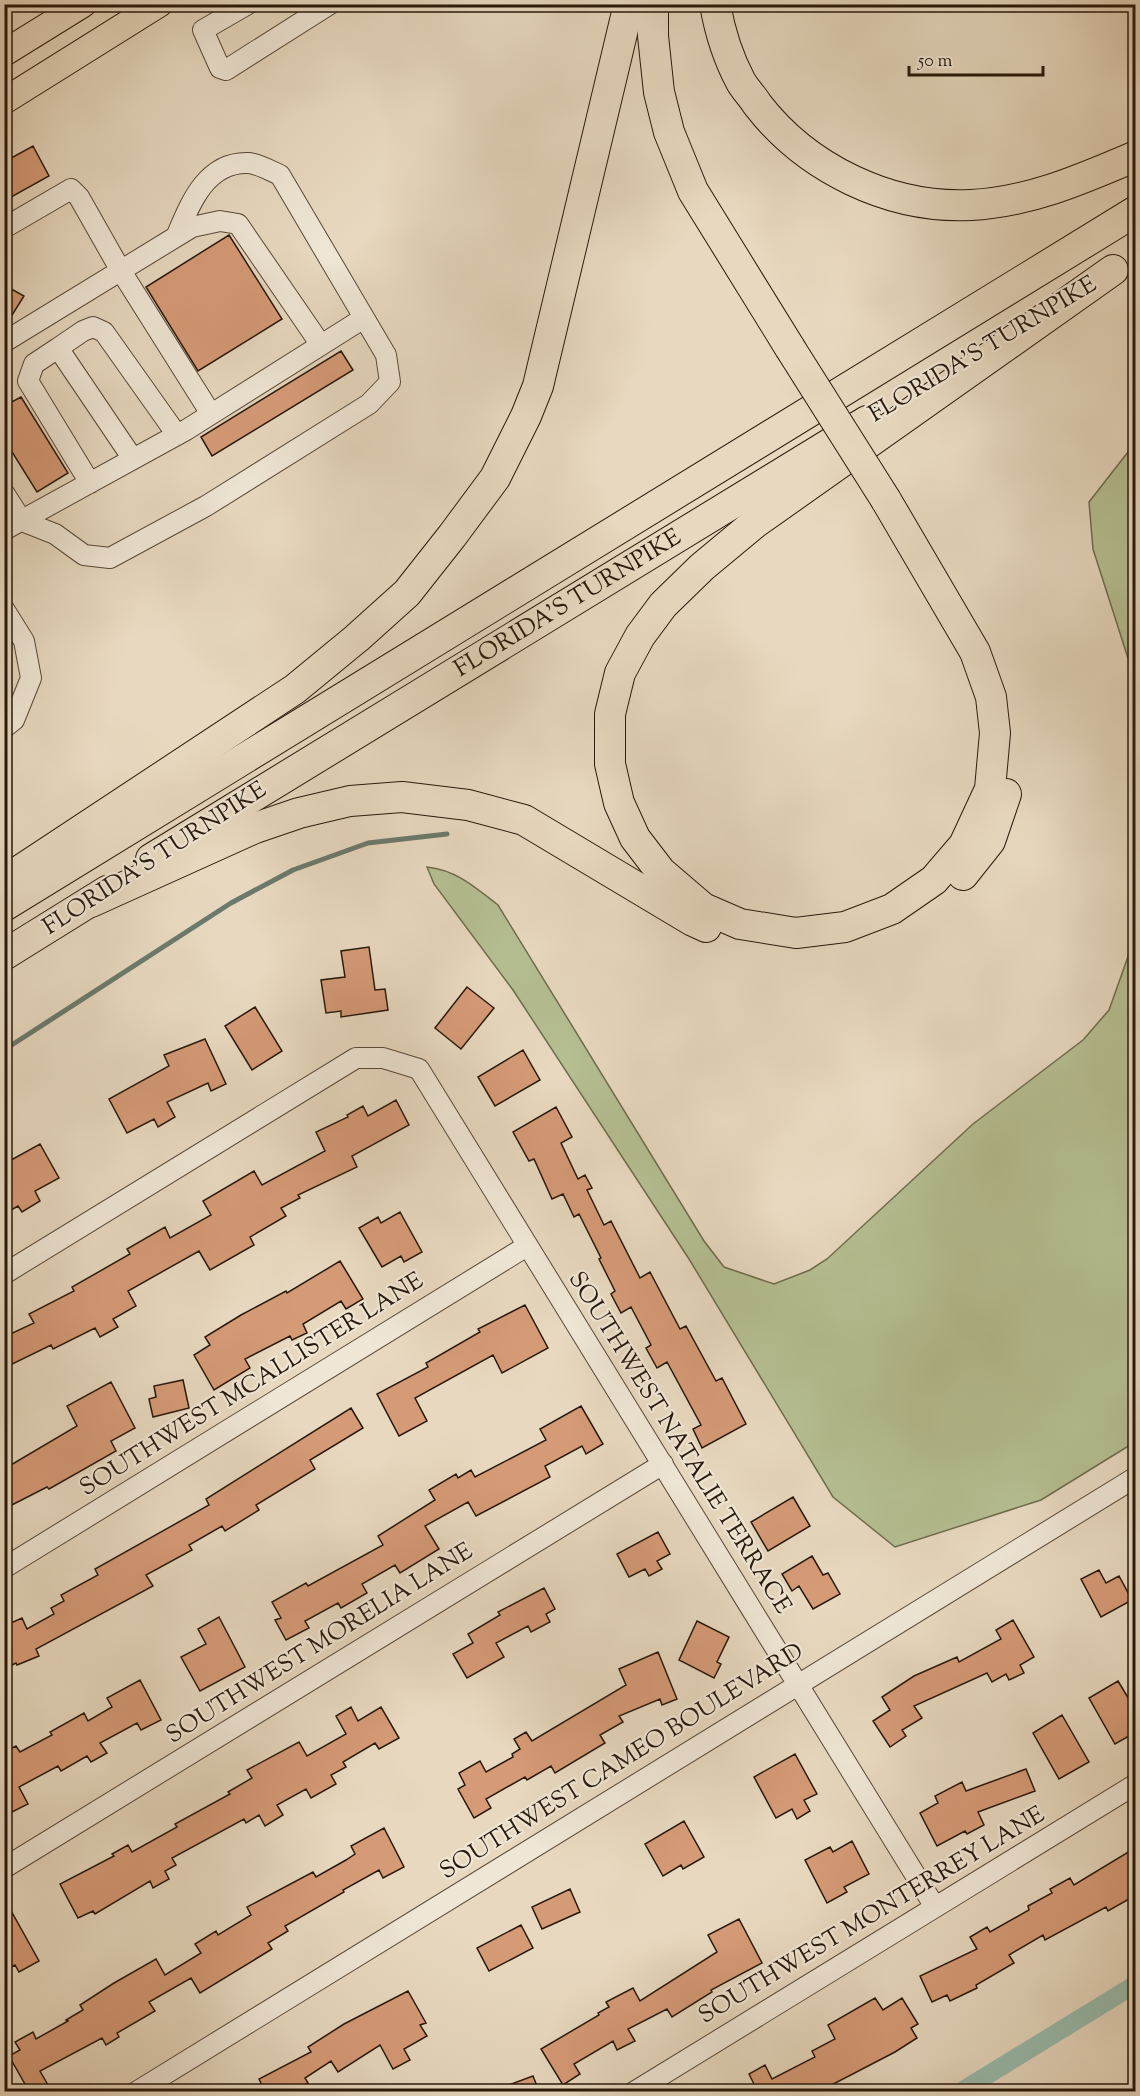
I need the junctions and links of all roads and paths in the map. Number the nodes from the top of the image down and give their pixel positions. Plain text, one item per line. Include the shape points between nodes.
1 (83, 4) edge
2 (159, 4) edge
3 (248, 4) edge
4 (330, 4) edge
5 (629, 4) edge
6 (653, 4) edge
7 (672, 4) edge
8 (715, 4) edge
9 (4, 53) edge
10 (4, 101) edge
11 (1136, 156) edge
12 (1136, 211) edge
13 (4, 228) edge
14 (176, 237) junction
15 (1124, 263) edge
16 (121, 271) junction
17 (364, 318) junction
18 (4, 342) edge
19 (798, 343) junction
20 (321, 345) junction
21 (58, 348) junction
22 (211, 414) junction
23 (177, 435) junction
24 (133, 459) junction
25 (90, 483) junction
26 (4, 493) edge
27 (894, 494) junction
28 (22, 520) junction
29 (4, 530) edge
30 (4, 609) edge
31 (4, 728) edge
32 (4, 881) edge
33 (92, 902) junction
34 (4, 906) edge
35 (4, 955) edge
36 (526, 1246) junction
37 (4, 1274) edge
38 (663, 1464) junction
39 (1136, 1477) edge
40 (4, 1568) edge
41 (799, 1684) junction
42 (1136, 1784) edge
43 (4, 1868) edge
44 (935, 1907) junction
45 (136, 2091) edge
46 (634, 2091) edge

1 - 9 main road
2 - 10 main road
3 - 4 street via 203,30 220,68 226,70
5 - 32 highway via 538,386 495,478 407,593 296,689
6 - 19 highway via 659,92 669,132 693,191
7 - 19 highway via 678,90 687,126 706,177
8 - 11 highway via 721,39 742,84 770,121 835,173 877,190 920,203 970,205 1024,197 1070,184
12 - 34 highway, FLORIDA'S TURNPIKE
13 - 16 street via 70,189 79,196
14 - 16 street
14 - 17 street via 193,196 213,174 235,164 252,163 280,175
14 - 20 street via 192,227 220,221 238,224
15 - 27 highway via 755,523 663,605 640,636 620,673 610,714 610,764 619,803 635,838 661,872 704,908 740,924 796,933 845,927 892,909 934,880 964,845 990,789 995,734 991,697 975,652
15 - 33 highway, FLORIDA'S TURNPIKE via 164,850
16 - 18 street
16 - 22 street
17 - 20 street
17 - 28 street via 386,355 390,382 369,404 206,506 110,558 84,555 56,534
19 - 27 highway, bridge
20 - 22 street
21 - 23 street via 83,331 100,328
21 - 24 street
21 - 25 street via 34,364 28,381
22 - 23 street
23 - 24 street
24 - 25 street
25 - 28 street
26 - 28 street
27 - 33 highway via 991,641 1007,681 1015,728 1011,779 990,841 950,892 902,928 849,946 793,952 746,944 693,921 524,820 468,805 402,797 351,801 299,813 255,828
28 - 29 street
30 - 31 street via 24,641 31,678 14,720
33 - 35 highway, FLORIDA'S TURNPIKE
36 - 37 street, SOUTHWEST NATALIE TERRACE via 419,1069 383,1058 356,1058
36 - 38 street, SOUTHWEST NATALIE TERRACE
36 - 40 street, SOUTHWEST MCALLISTER LANE
38 - 41 street, SOUTHWEST NATALIE TERRACE
38 - 43 street, SOUTHWEST MORELIA LANE
39 - 41 street, SOUTHWEST CAMEO BOULEVARD
41 - 44 street, SOUTHWEST NATALIE TERRACE
41 - 45 street, SOUTHWEST CAMEO BOULEVARD
42 - 44 street, SOUTHWEST MONTERREY LANE
44 - 46 street, SOUTHWEST MONTERREY LANE

